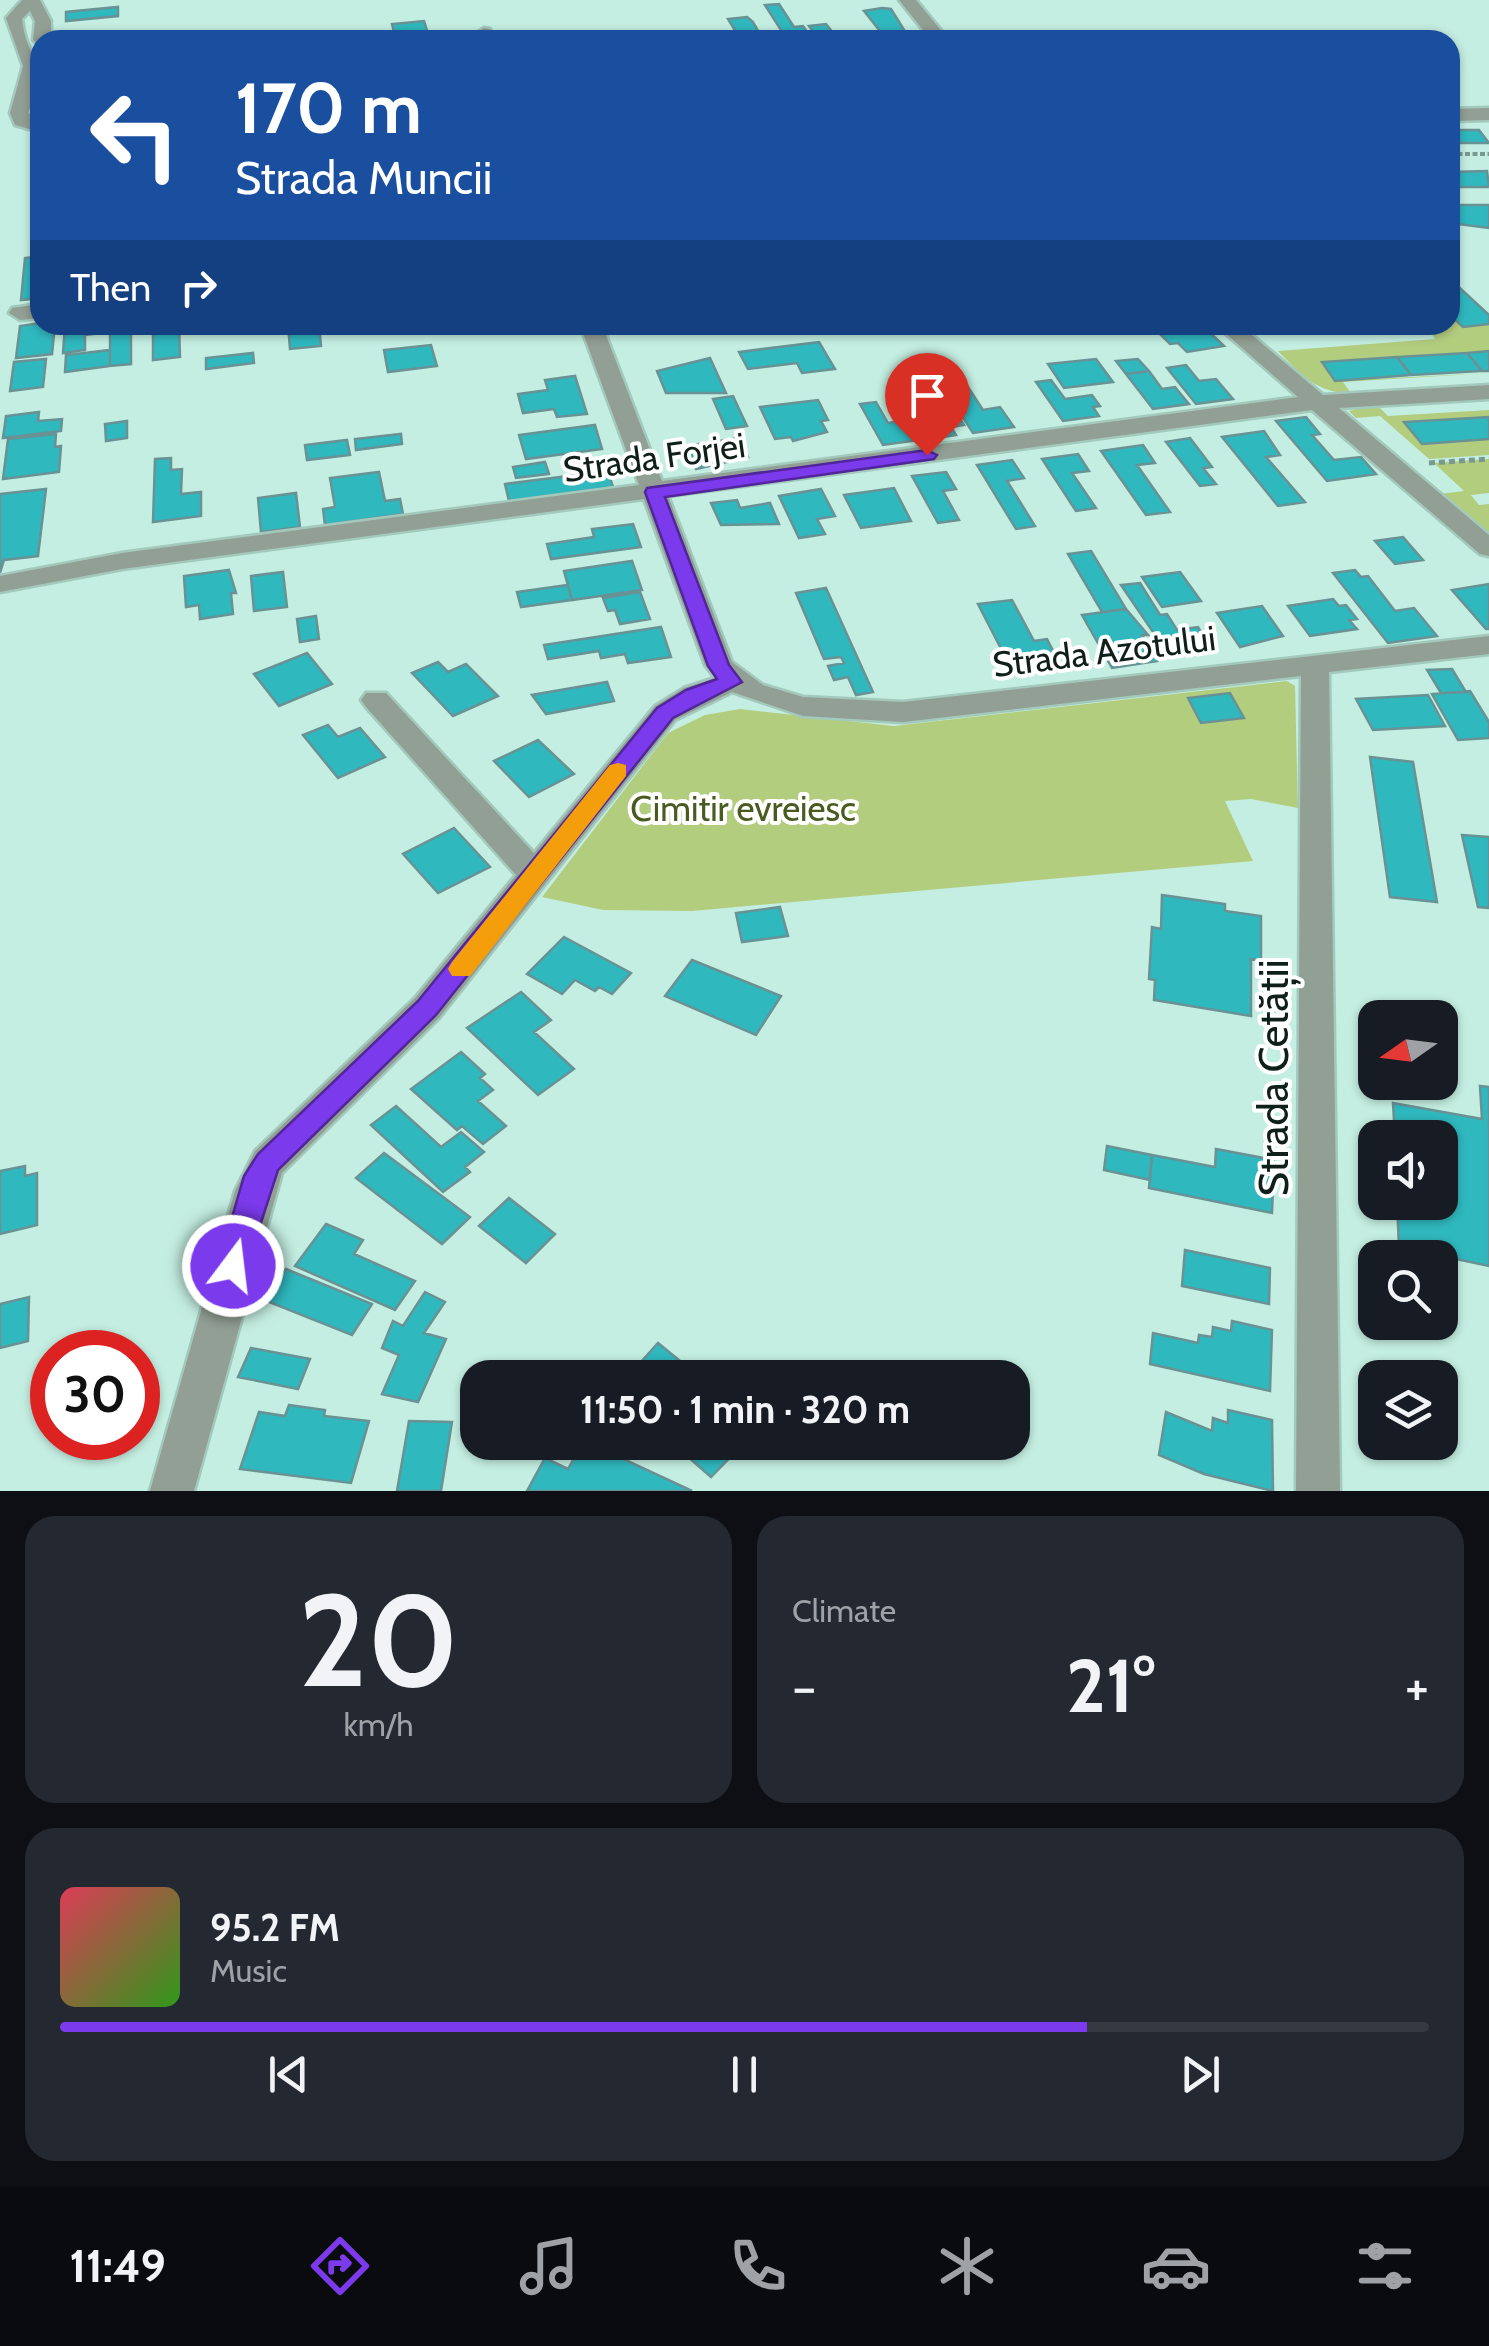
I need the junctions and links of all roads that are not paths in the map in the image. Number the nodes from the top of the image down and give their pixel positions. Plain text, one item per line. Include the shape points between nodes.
1 (32, 0) edge
2 (906, 0) edge
3 (41, 30) edge
4 (932, 30) edge
5 (30, 45) edge
6 (30, 79) edge
7 (1460, 115) edge
8 (1486, 118) edge
9 (30, 124) edge
10 (595, 335) edge
11 (1239, 335) edge
12 (1489, 392) edge
13 (1317, 402) junction
14 (654, 492) junction
15 (1489, 548) edge
16 (0, 584) edge
17 (1489, 644) edge
18 (1315, 664) junction
19 (731, 682) junction
20 (376, 700) dead end
21 (534, 875) junction
22 (172, 1491) edge
23 (1318, 1491) edge

1 - 3 street
1 - 5 street via 18,10 14,24 16,40
2 - 4 street
6 - 9 street via 18,114
7 - 8 street
10 - 14 street
11 - 13 street
12 - 13 street, Strada Forjei
13 - 14 street, Strada Forjei
13 - 15 street
14 - 16 street, Strada Forjei via 122,561
14 - 19 street via 719,666
17 - 18 street, Strada Azotului
18 - 19 street, Strada Azotului via 881,713 808,706
18 - 23 street, Strada Cetății
19 - 21 street via 665,713
20 - 21 street
21 - 22 street via 427,1008 258,1176

